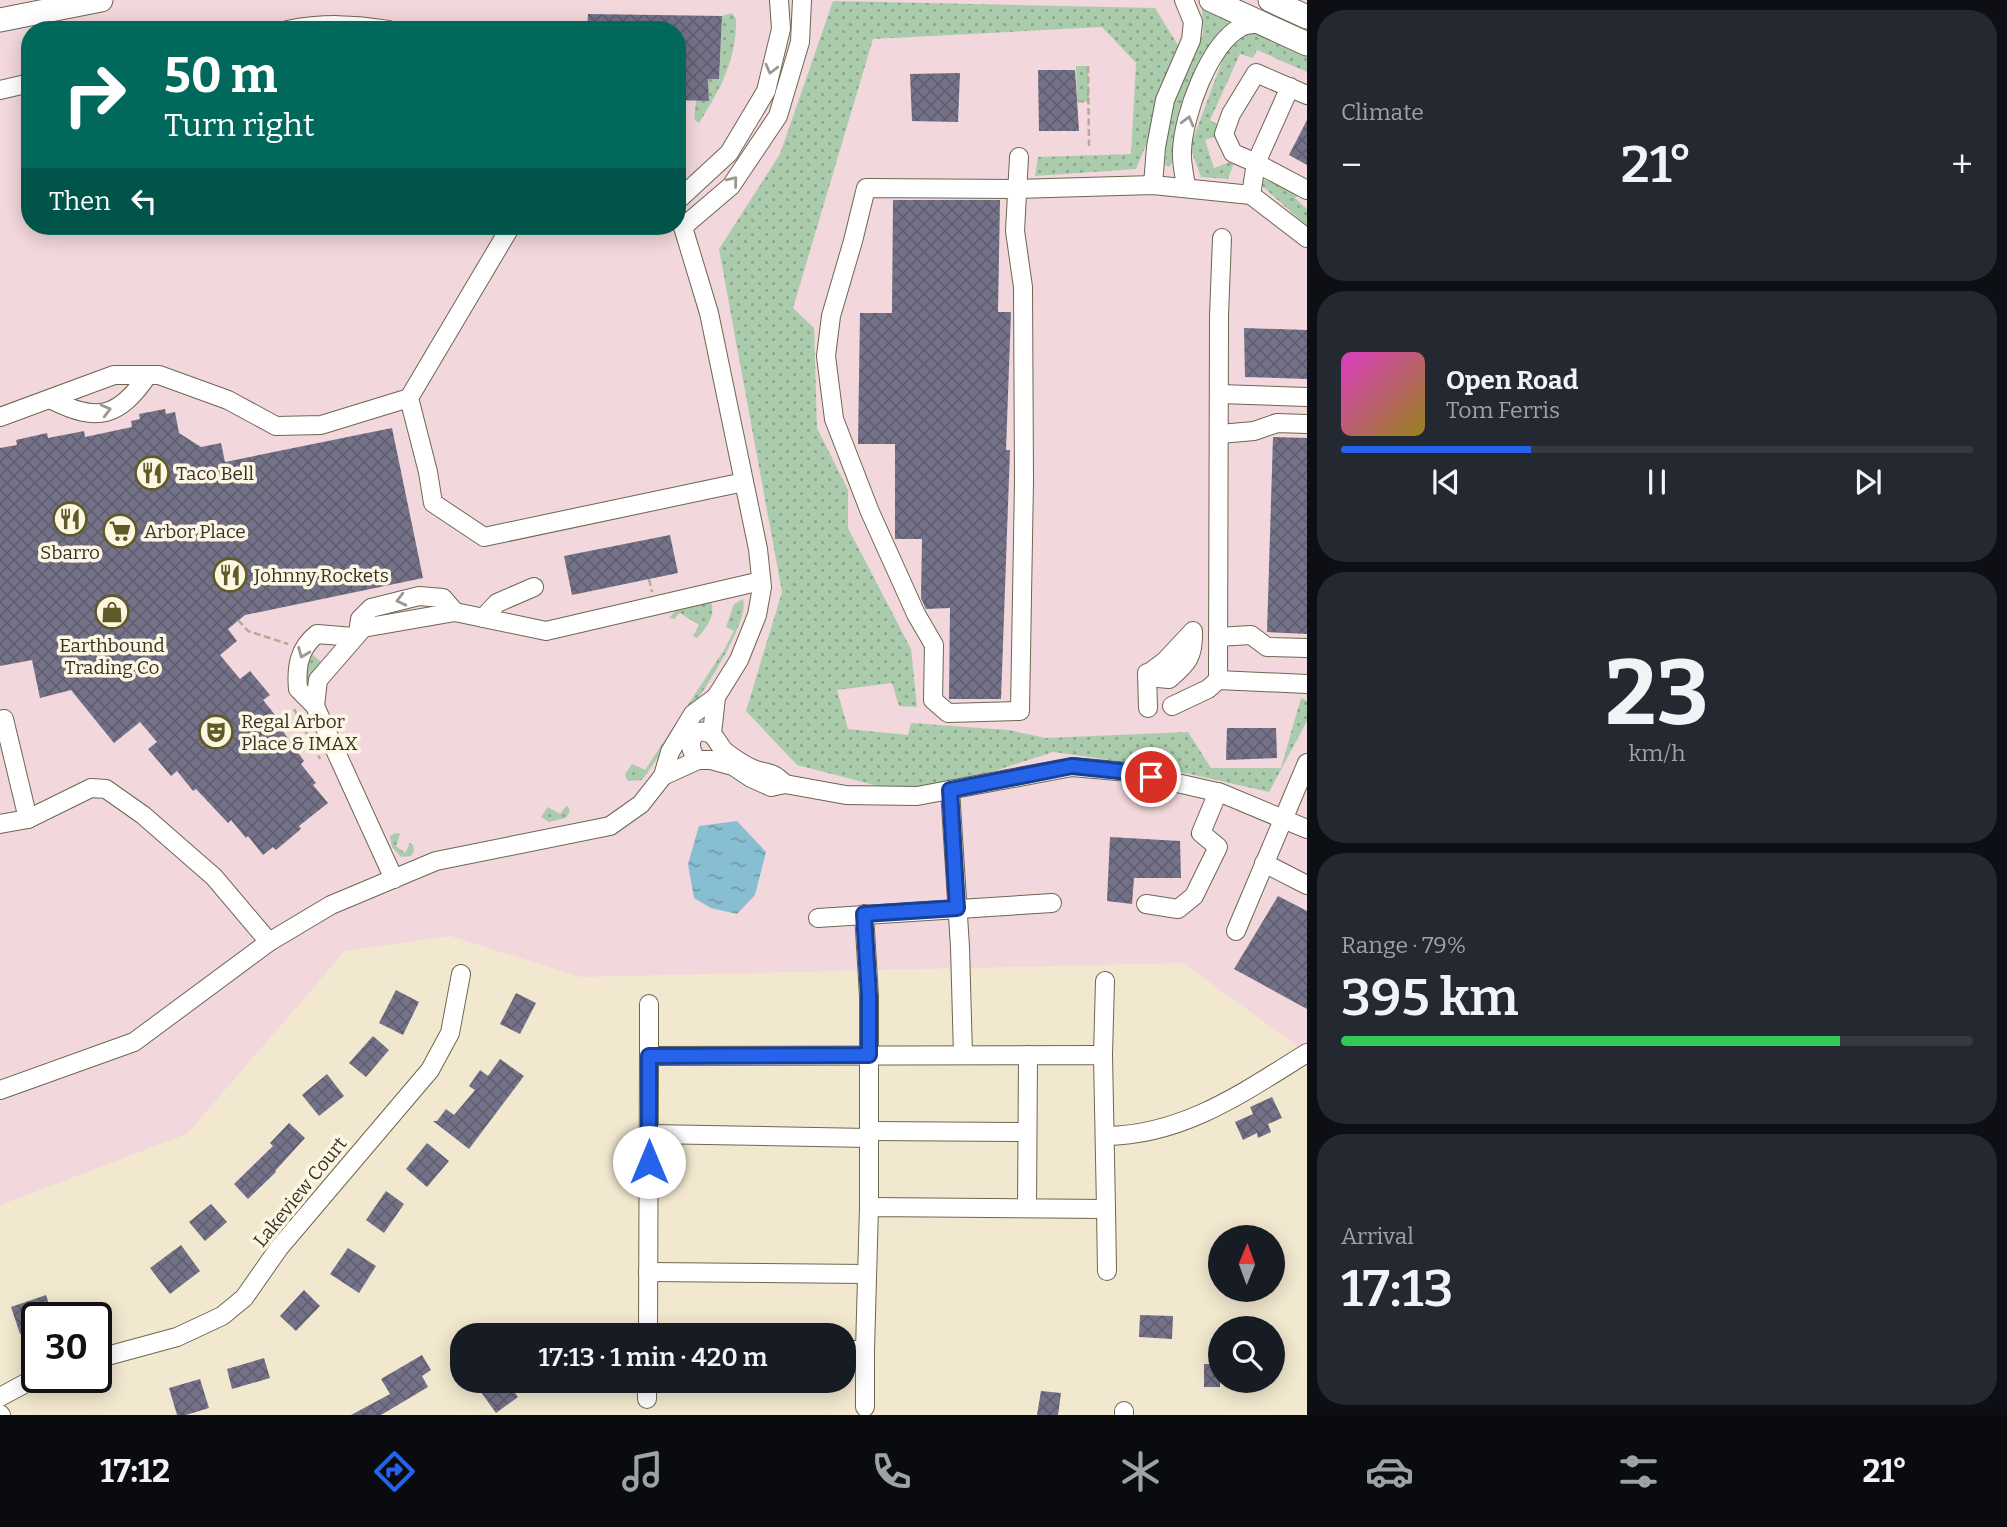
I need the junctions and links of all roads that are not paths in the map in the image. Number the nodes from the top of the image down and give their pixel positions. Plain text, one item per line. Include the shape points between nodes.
1 (101, 0) edge
2 (802, 0) edge
3 (813, 0) edge
4 (1184, 0) edge
5 (1211, 0) edge
6 (1270, 0) edge
7 (779, 1) edge
8 (1307, 17) edge
9 (0, 20) edge
10 (1263, 23) junction
11 (800, 42) junction
12 (1307, 44) edge
13 (21, 85) edge
14 (1290, 87) junction
15 (0, 90) edge
16 (1307, 95) edge
17 (1020, 157) dead end
18 (1256, 163) junction
19 (1153, 185) junction
20 (1186, 188) junction
21 (1016, 189) junction
22 (1307, 190) edge
23 (686, 193) edge
24 (1251, 195) junction
25 (686, 218) edge
26 (506, 235) edge
27 (684, 235) edge
28 (1222, 238) dead end
29 (1307, 238) edge
30 (148, 375) junction
31 (1220, 394) junction
32 (1307, 397) edge
33 (410, 398) junction
34 (52, 400) junction
35 (0, 417) edge
36 (1307, 424) edge
37 (1220, 434) junction
38 (744, 482) junction
39 (761, 581) junction
40 (534, 587) dead end
41 (483, 618) junction
42 (1193, 631) dead end
43 (1218, 634) junction
44 (356, 635) junction
45 (1307, 648) edge
46 (1147, 673) dead end
47 (730, 675) junction
48 (1218, 680) junction
49 (1307, 684) edge
50 (716, 697) junction
51 (315, 706) junction
52 (1172, 706) dead end
53 (1148, 708) dead end
54 (693, 714) junction
55 (4, 719) dead end
56 (705, 747) junction
57 (670, 752) junction
58 (1307, 763) edge
59 (663, 776) junction
60 (751, 778) junction
61 (778, 778) junction
62 (950, 790) junction
63 (1218, 792) junction
64 (648, 796) junction
65 (1282, 818) junction
66 (28, 819) junction
67 (0, 824) edge
68 (1307, 829) edge
69 (1264, 863) junction
70 (394, 879) junction
71 (1307, 885) edge
72 (1052, 902) dead end
73 (1146, 904) dead end
74 (957, 908) junction
75 (864, 914) junction
76 (818, 918) dead end
77 (1236, 931) dead end
78 (269, 942) junction
79 (461, 974) dead end
80 (1105, 981) dead end
81 (649, 1004) dead end
82 (1307, 1053) edge
83 (869, 1055) junction
84 (962, 1055) junction
85 (1028, 1055) junction
86 (1103, 1055) junction
87 (649, 1056) junction
88 (0, 1090) edge
89 (1027, 1132) junction
90 (649, 1134) junction
91 (869, 1134) junction
92 (1106, 1136) junction
93 (869, 1206) junction
94 (1027, 1208) junction
95 (1106, 1209) junction
96 (1107, 1270) dead end
97 (648, 1272) junction
98 (866, 1274) junction
99 (648, 1323) edge
100 (856, 1350) edge
101 (865, 1350) junction
102 (112, 1355) edge
103 (21, 1386) edge
104 (0, 1397) edge
105 (866, 1407) dead end

1 - 9 main road
2 - 11 street
3 - 11 street via 810,34
4 - 19 street via 1193,22 1191,40 1165,100
5 - 10 main road
6 - 8 main road
7 -> 23 street via 781,29 766,90 729,153
10 - 12 main road
20 -> 10 street via 1182,151 1205,73 1221,46 1242,26
25 -> 11 street via 731,186 778,116
13 - 15 street
14 - 16 street
14 - 18 street
14 - 18 street via 1256,73 1231,114 1224,134 1233,153
17 - 21 street
18 - 22 street
18 - 24 street
19 - 20 street
19 - 21 street
20 - 24 street
21 - 21 street via 1015,232 1023,287 1020,711 948,713 933,700 934,645 870,512 834,419 826,356 831,316 866,188
24 - 29 street
26 - 33 street
27 - 38 street via 709,313
28 - 31 street
30 - 33 street via 228,400 276,426 321,425
30 - 34 street via 114,375
34 -> 30 street via 73,410 99,413 126,403
31 - 32 street
31 - 37 street
33 - 38 street via 433,503 484,537
34 - 35 street
36 - 37 street via 1277,423
37 - 43 street
38 - 39 street
39 - 41 street via 545,631
39 - 47 street via 757,615
40 - 41 street via 497,603
41 - 44 street via 455,612 443,598 419,596 371,608 360,619
42 - 43 street
43 - 45 street via 1251,635 1267,647
43 - 48 street
44 - 51 street via 318,680
44 -> 51 street via 317,634 304,644 296,671 298,689
46 - 53 street
47 - 50 street
47 - 61 street via 735,685 723,715 726,735 736,749
48 - 49 street
48 - 52 street
50 - 54 street
50 - 56 street
51 - 70 street
54 - 56 street
54 - 57 street
55 - 66 street
56 - 57 street
56 - 59 street
56 - 60 street
56 - 61 street
57 - 59 street
58 - 65 street
59 - 64 street
60 - 61 street via 771,787
60 - 64 street via 706,771 681,777 660,794
61 - 62 street via 846,795 917,796
62 - 63 street via 1072,766 1129,772
62 - 74 street
63 - 65 street
63 - 73 street via 1201,833 1218,848 1194,896 1178,909
64 - 70 street via 610,826 436,861
65 - 68 street
65 - 69 street
66 - 67 street
66 - 78 street via 91,788 106,789 214,877
69 - 71 street
69 - 77 street
70 - 78 street via 331,905
72 - 74 street
74 - 75 street
74 - 84 street
75 - 76 street
75 - 83 street
78 - 88 street via 134,1042
79 - 102 street, Lakeview Court via 450,1033 429,1070 279,1248 244,1298 222,1316 177,1337
80 - 86 street
81 - 87 street
82 - 92 street via 1201,1116 1128,1135
83 - 84 street
83 - 87 street
83 - 91 street
84 - 85 street
85 - 86 street
85 - 89 street
86 - 92 street
87 - 90 street
89 - 91 street
89 - 94 street
90 - 91 street
90 - 97 street
91 - 93 street
92 - 95 street
93 - 94 street
93 - 98 street
94 - 95 street
95 - 96 street
97 - 98 street
97 - 99 street
98 - 101 street
100 - 101 street
101 - 105 street
103 - 104 street

